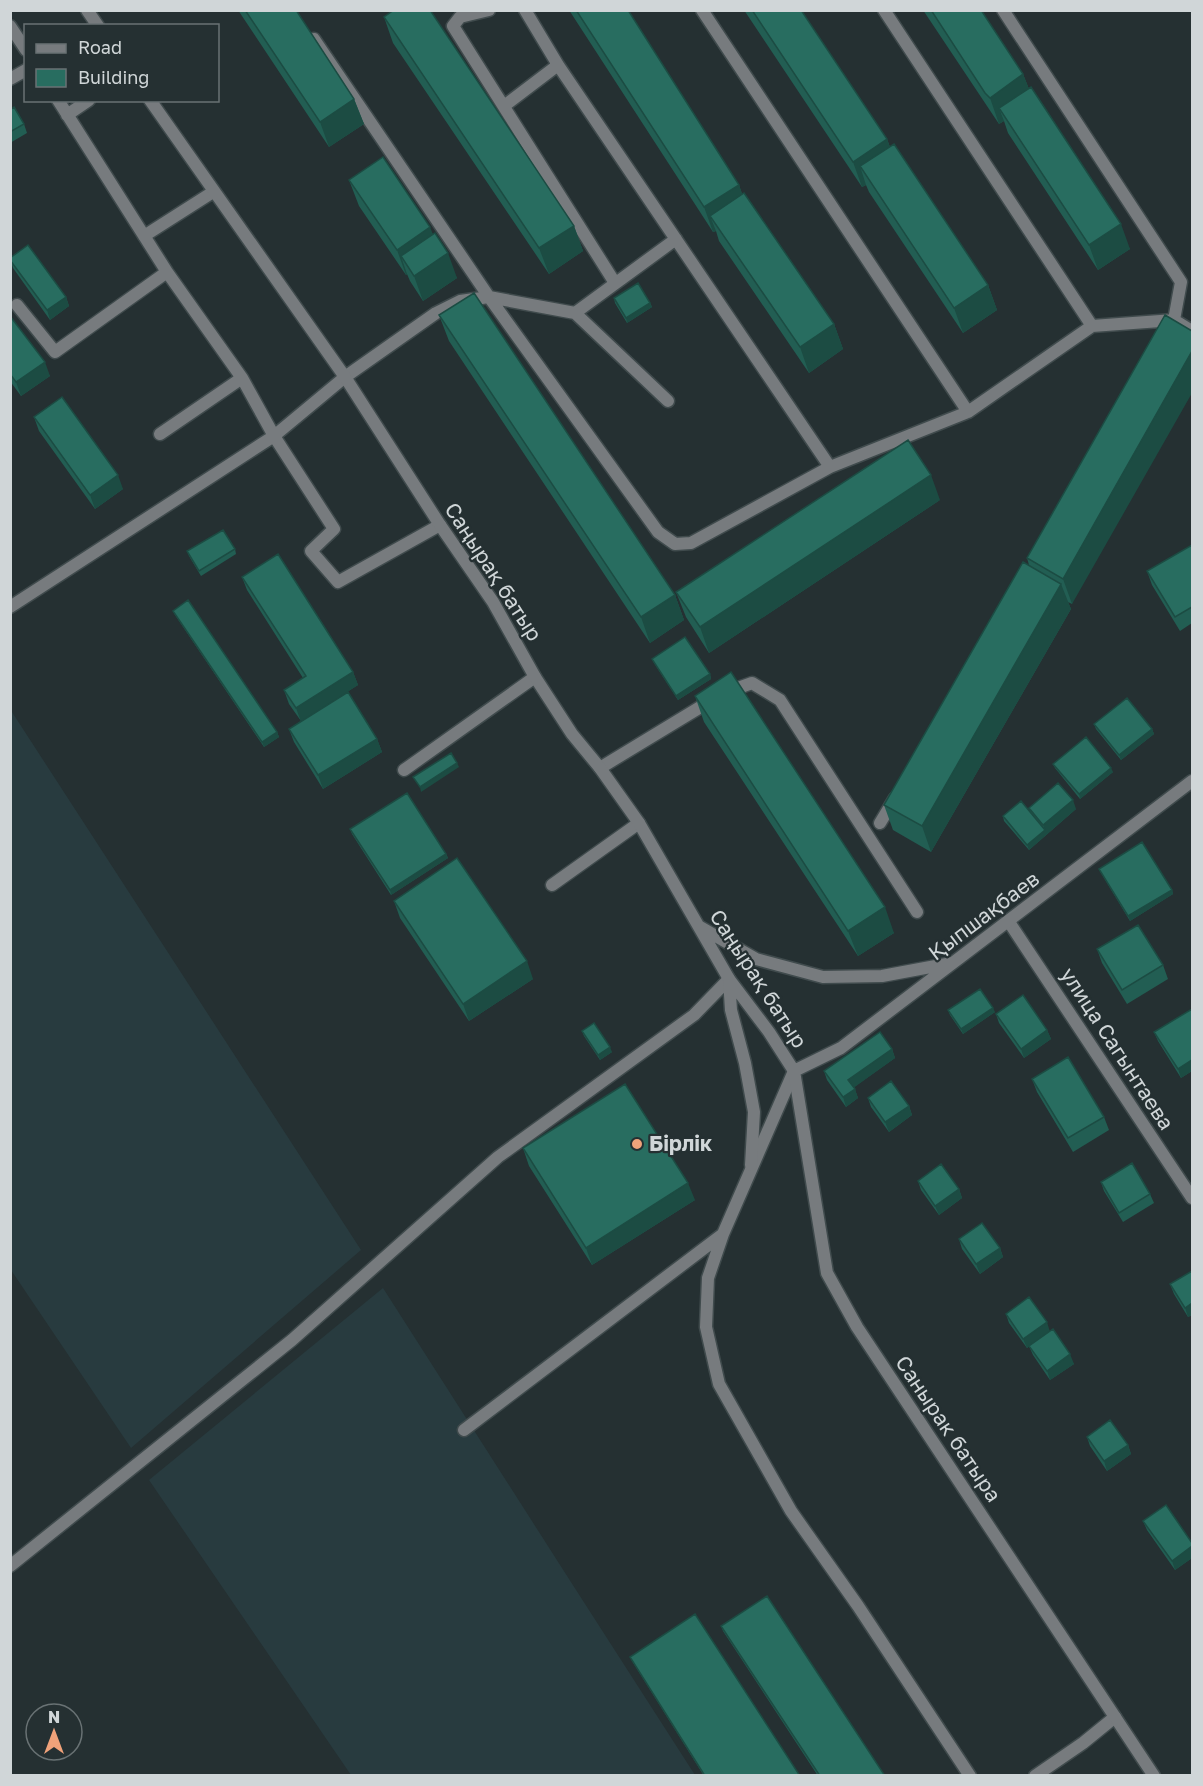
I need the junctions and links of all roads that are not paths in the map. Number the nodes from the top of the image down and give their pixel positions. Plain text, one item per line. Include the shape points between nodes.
1 (87, 10) edge
2 (489, 10) edge
3 (525, 10) edge
4 (702, 10) edge
5 (884, 10) edge
6 (1003, 10) edge
7 (97, 24) edge
8 (10, 26) edge
9 (308, 30) edge
10 (24, 47) edge
11 (558, 65) junction
12 (24, 71) edge
13 (10, 79) edge
14 (59, 102) edge
15 (86, 102) edge
16 (151, 102) edge
17 (504, 106) junction
18 (67, 115) junction
19 (213, 192) junction
20 (144, 236) junction
21 (676, 239) junction
22 (167, 272) junction
23 (615, 283) junction
24 (489, 297) junction
25 (17, 305) dead end
26 (575, 313) junction
27 (1174, 320) junction
28 (1092, 326) junction
29 (1192, 331) edge
30 (1162, 341) edge
31 (345, 377) junction
32 (242, 378) junction
33 (668, 401) dead end
34 (968, 412) junction
35 (160, 434) dead end
36 (274, 436) junction
37 (830, 467) junction
38 (440, 525) junction
39 (10, 607) edge
40 (535, 677) junction
41 (600, 768) junction
42 (404, 770) dead end
43 (1192, 781) edge
44 (904, 782) edge
45 (639, 823) junction
46 (880, 823) dead end
47 (552, 885) dead end
48 (917, 912) dead end
49 (1010, 922) junction
50 (699, 927) junction
51 (956, 962) junction
52 (729, 979) junction
53 (794, 1071) junction
54 (752, 1165) junction
55 (1192, 1198) edge
56 (723, 1234) junction
57 (464, 1430) dead end
58 (10, 1566) edge
59 (1115, 1717) junction
60 (970, 1776) edge
61 (1035, 1776) edge
62 (1154, 1776) edge

1 - 7 street
2 - 17 street via 460,17 453,26
3 - 11 street
4 - 34 street
5 - 28 street
6 - 27 street via 1181,282
8 - 10 street
9 - 24 street
11 - 17 street
11 - 21 street
12 - 13 street
14 - 18 street
15 - 18 street
16 - 19 street, Саңырақ батыр
17 - 23 street
18 - 20 street
19 - 20 street
19 - 31 street, Саңырақ батыр
20 - 22 street
21 - 23 street
21 - 37 street
22 - 25 street via 55,352
22 - 32 street
23 - 26 street
24 - 26 street
24 - 31 street via 460,301 436,313
24 - 37 street via 658,532 675,544 691,543
26 - 33 street
27 - 28 street
27 - 29 street
27 - 30 street
28 - 34 street
31 - 36 street
31 - 38 street, Саңырақ батыр
32 - 35 street
32 - 36 street
34 - 37 street
36 - 38 street via 334,529 310,551 338,582
36 - 39 street
38 - 40 street, Саңырақ батыр via 493,602
40 - 41 street, Саңырақ батыр via 572,734
40 - 42 street
41 - 45 street, Саңырақ батыр
41 - 48 street via 722,694 752,683 780,700
43 - 49 street, Қыпшақбаев
44 - 46 street
45 - 47 street
45 - 50 street, Саңырақ батыр
49 - 51 street, Қыпшақбаев
49 - 55 street, улица Сагынтаева
50 - 51 street via 756,958 823,977 882,976
50 - 52 street, Саңырақ батыр
51 - 53 street, Қыпшақбаев via 842,1048
52 - 53 street, Саңырақ батыр
52 - 54 street via 731,1010 754,1112
52 - 58 street via 694,1015 498,1157 292,1340
53 - 54 street
53 - 59 street, Санырак батыра via 827,1273 856,1327
54 - 56 street
56 - 57 street
56 - 60 street via 708,1278 706,1327 719,1384 791,1511
59 - 61 street
59 - 62 street, Санырак батыра

